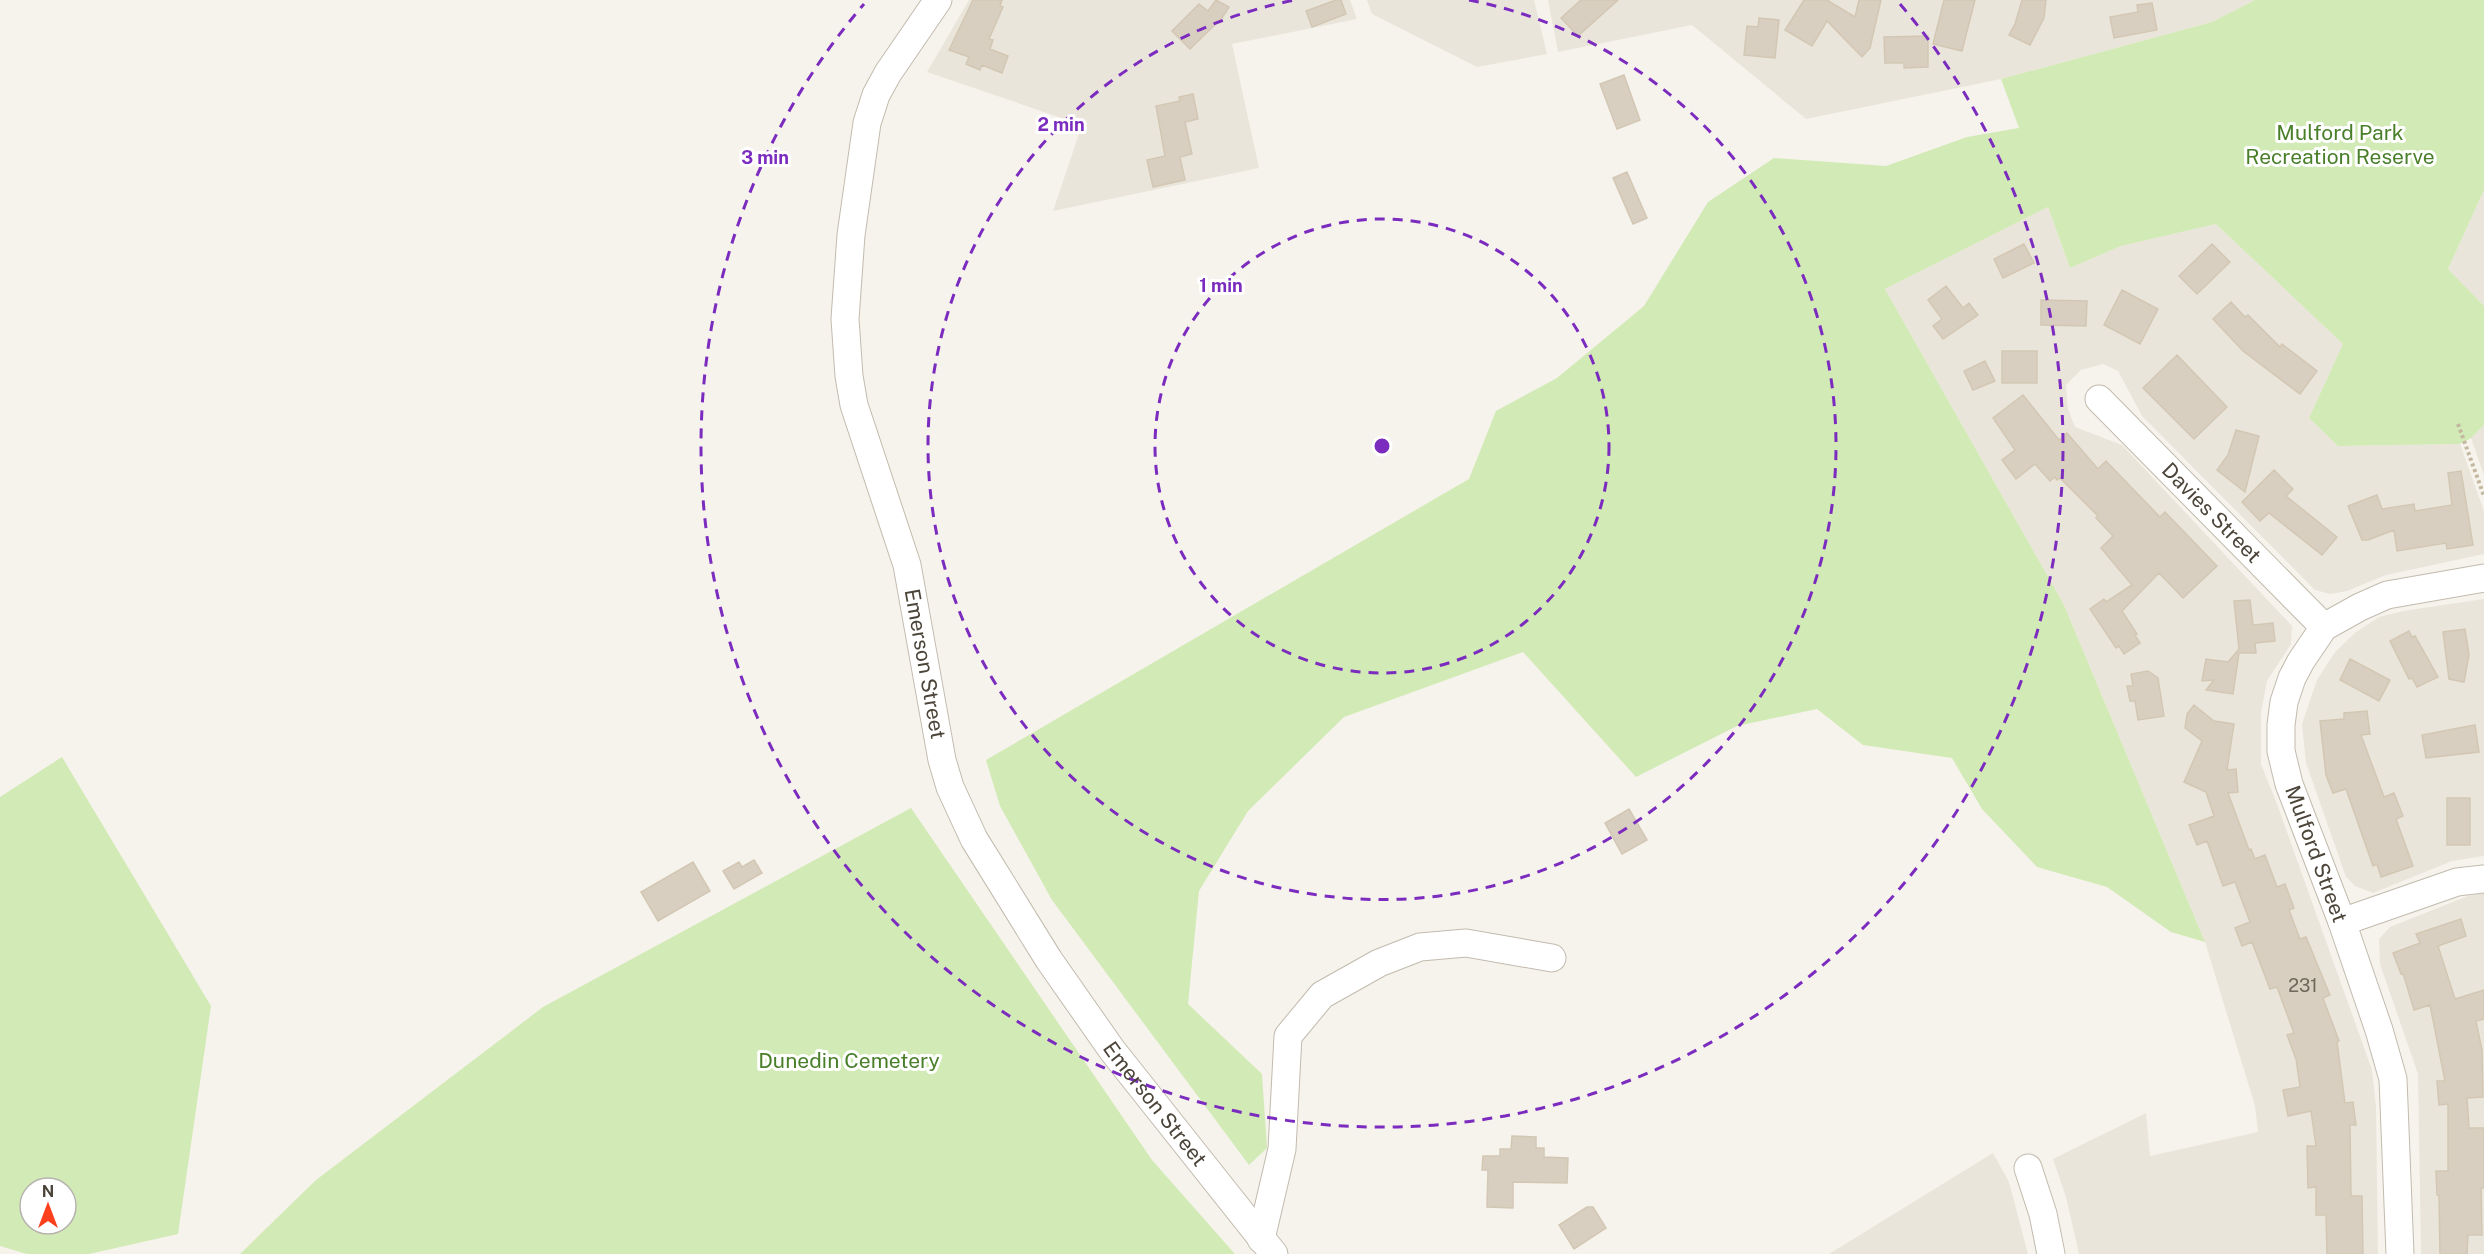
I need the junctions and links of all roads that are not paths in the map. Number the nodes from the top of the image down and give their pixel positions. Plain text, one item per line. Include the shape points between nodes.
1 (938, 0) edge
2 (2099, 399) dead end
3 (2484, 578) edge
4 (2324, 627) junction
5 (2484, 879) edge
6 (2342, 922) junction
7 (1552, 958) dead end
8 (2028, 1168) dead end
9 (1268, 1246) edge
10 (2051, 1254) edge
11 (2400, 1254) edge

1 - 9 street, Emerson Street via 888,73 867,123 850,235 845,319 855,405 907,565 942,760 974,839 1049,960 1112,1050
2 - 4 street, Davies Street
3 - 4 street, Mulford Street via 2387,595
4 - 6 street, Mulford Street via 2301,661 2284,702 2281,750 2289,784
5 - 6 street via 2457,882
6 - 11 street, Mulford Street via 2393,1079
7 - 9 street via 1466,943 1420,946 1379,963 1322,995 1288,1036 1282,1149
8 - 10 street

